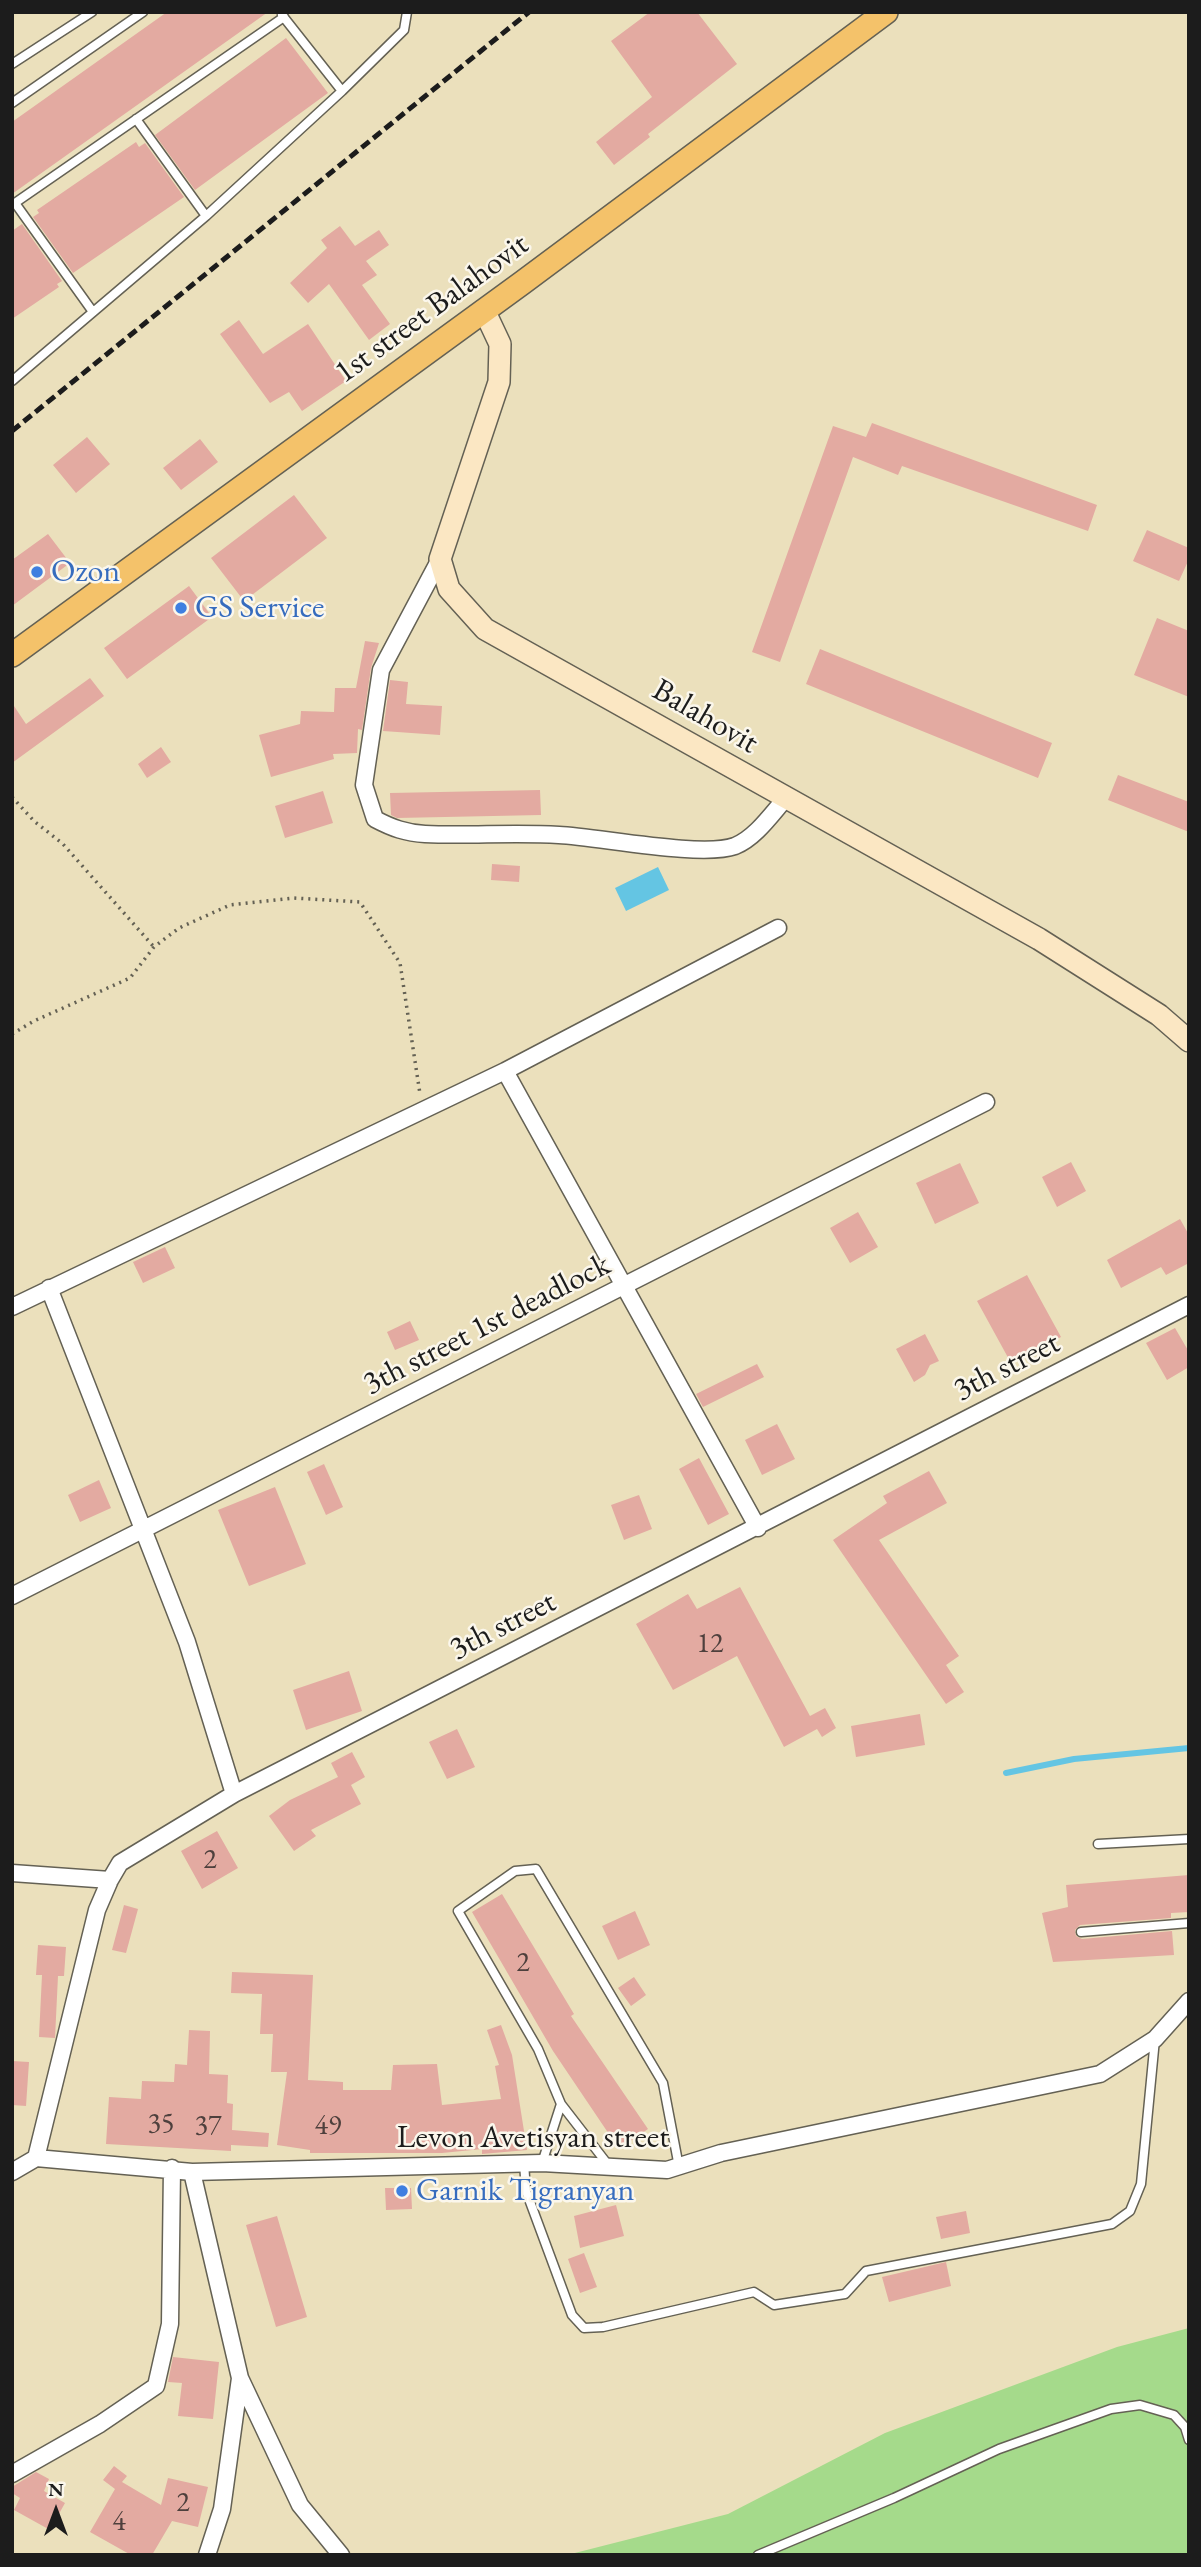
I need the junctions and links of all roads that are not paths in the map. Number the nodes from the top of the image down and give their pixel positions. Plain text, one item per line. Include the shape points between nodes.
1 (92, 12) edge
2 (143, 12) edge
3 (407, 12) edge
4 (886, 12) edge
5 (282, 15) edge
6 (12, 64) edge
7 (342, 91) junction
8 (12, 103) edge
9 (136, 119) junction
10 (13, 204) edge
11 (206, 216) junction
12 (484, 310) junction
13 (93, 312) junction
14 (12, 381) edge
15 (440, 559) junction
16 (12, 655) edge
17 (785, 799) junction
18 (778, 928) dead end
19 (1189, 1041) edge
20 (505, 1071) junction
21 (986, 1102) dead end
22 (627, 1285) junction
23 (50, 1288) junction
24 (1189, 1305) edge
25 (12, 1307) edge
26 (758, 1528) junction
27 (144, 1531) junction
28 (12, 1596) edge
29 (234, 1794) junction
30 (1189, 1839) edge
31 (1098, 1844) dead end
32 (12, 1873) edge
33 (110, 1880) junction
34 (1189, 1923) edge
35 (1081, 1932) dead end
36 (1189, 2001) edge
37 (1155, 2039) junction
38 (561, 2104) junction
39 (36, 2158) junction
40 (541, 2163) junction
41 (524, 2164) junction
42 (679, 2167) junction
43 (172, 2168) junction
44 (611, 2168) junction
45 (12, 2172) edge
46 (192, 2172) junction
47 (240, 2378) junction
48 (1189, 2440) edge
49 (12, 2474) edge
50 (326, 2537) junction
51 (207, 2555) edge
52 (327, 2555) edge
53 (341, 2555) edge
54 (758, 2555) edge

1 - 6 lane
2 - 8 lane
3 - 7 lane via 404,30
4 - 12 main road, 1st street Balahovit
5 - 7 lane
5 - 9 lane
7 - 11 lane
9 - 10 lane
9 - 11 lane
10 - 13 lane
11 - 13 lane
12 - 15 street via 500,344 499,382
12 - 16 main road, 1st street Balahovit
13 - 14 lane
15 - 17 street, Balahovit via 449,589 485,629
15 - 17 street via 381,670 364,785 375,819 393,830 426,834 500,831 706,850 735,846
17 - 19 street, Balahovit via 1040,939 1159,1016
18 - 20 street
20 - 22 street
20 - 23 street
21 - 22 street, 3th street 1st deadlock
22 - 26 street
22 - 27 street, 3th street 1st deadlock
23 - 25 street
23 - 27 street
24 - 26 street, 3th street
26 - 29 street, 3th street
27 - 28 street, 3th street 1st deadlock
27 - 29 street via 187,1642
29 - 33 street, 3th street via 120,1863
30 - 31 lane
32 - 33 street
33 - 39 street, 3th street via 97,1910
34 - 35 lane
36 - 37 street, Levon Avetisyan street
37 - 41 lane via 1141,2184 1130,2211 1112,2224 866,2271 845,2294 774,2305 754,2292 584,2328 572,2315 526,2191
37 - 42 street, Levon Avetisyan street via 1100,2074 721,2154
38 - 40 lane
38 - 42 lane via 538,2049 458,1911 515,1871 536,1869 663,2083
38 - 44 lane
39 - 43 street, Levon Avetisyan street
39 - 45 street
40 - 41 street, Levon Avetisyan street
40 - 44 street, Levon Avetisyan street
41 - 46 street, Levon Avetisyan street
42 - 44 street, Levon Avetisyan street
43 - 46 street, Levon Avetisyan street
43 - 49 street via 170,2324 156,2386
46 - 47 street
47 - 50 street via 300,2505
47 - 51 street via 222,2509
48 - 54 lane via 1174,2415 1140,2405 1111,2409 999,2449
50 - 52 street
50 - 53 street

